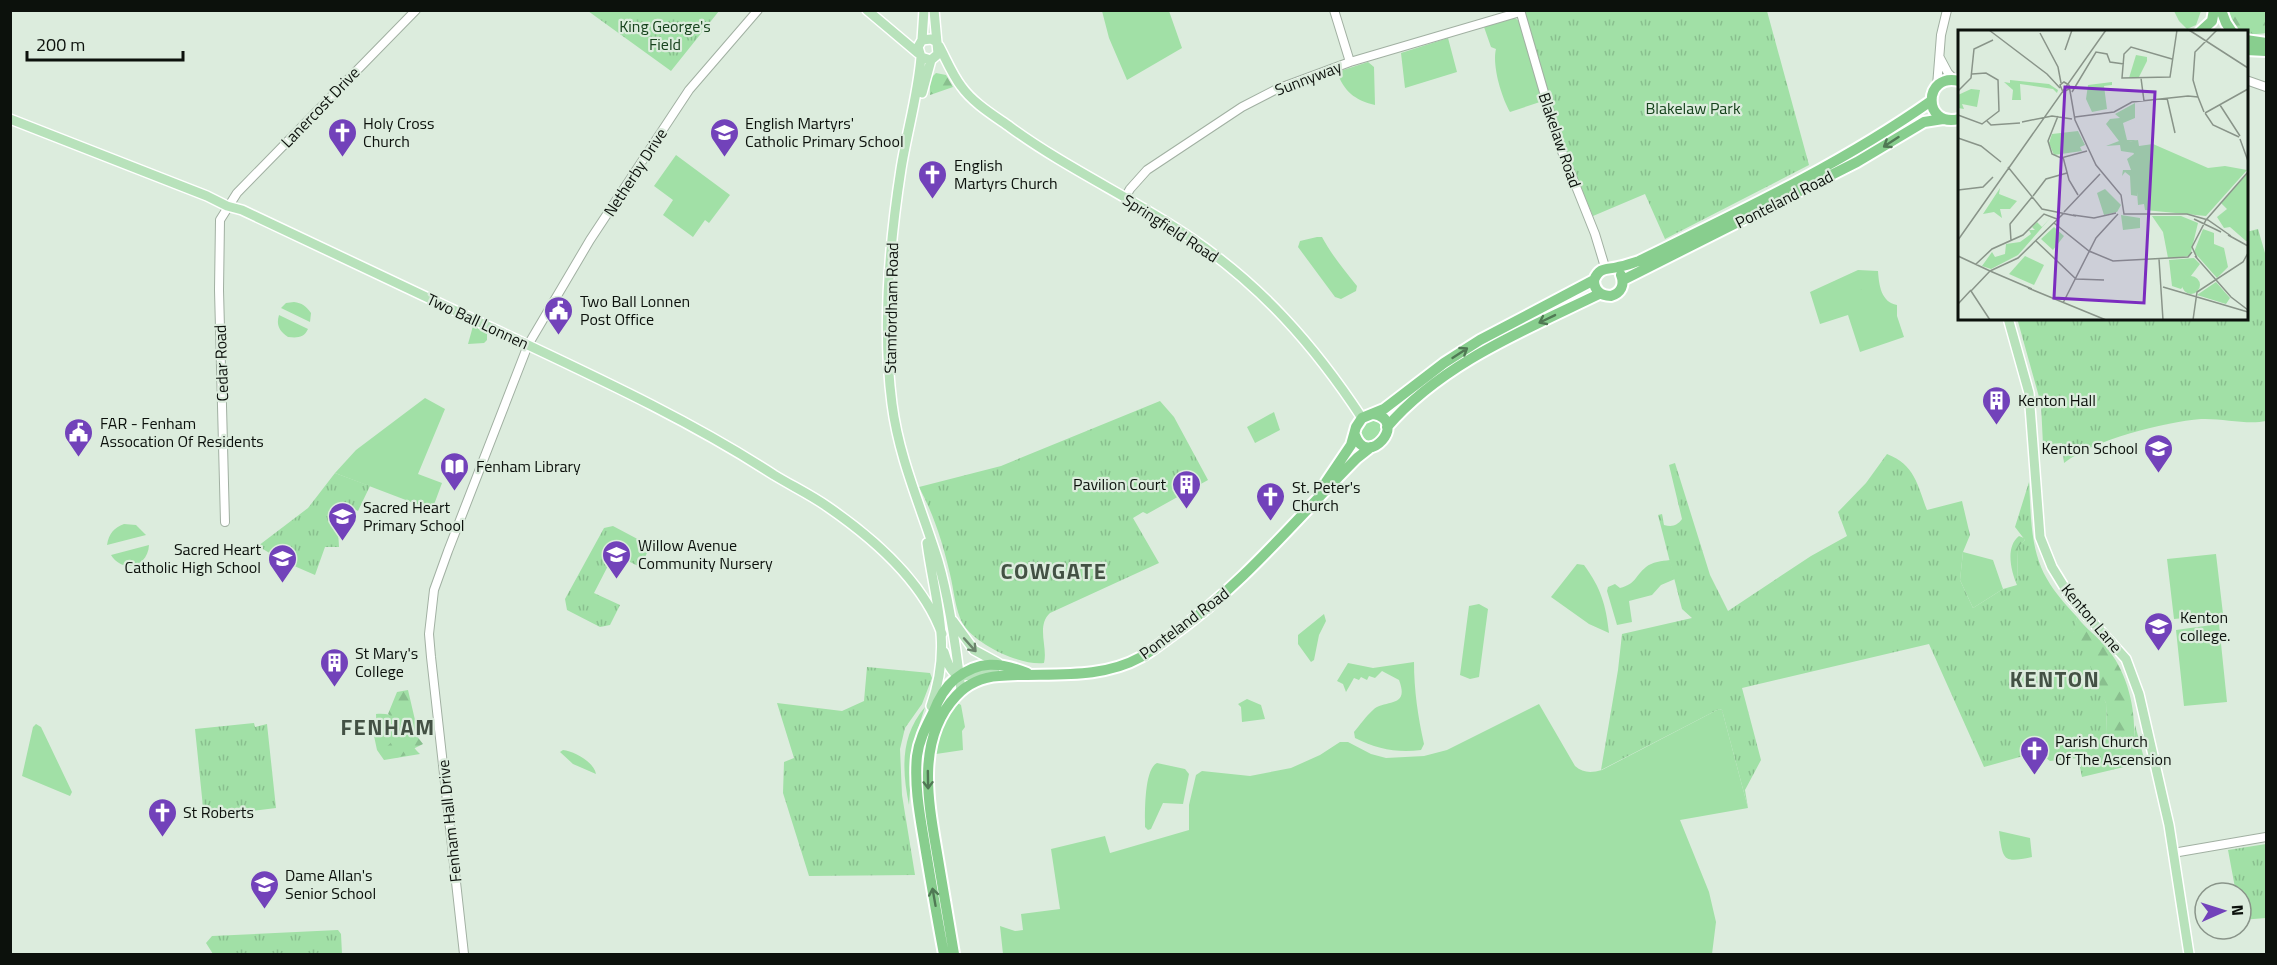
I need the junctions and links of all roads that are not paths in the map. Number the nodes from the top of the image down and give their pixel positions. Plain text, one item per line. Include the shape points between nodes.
1 (416, 10) edge
2 (758, 10) edge
3 (867, 10) edge
4 (924, 10) edge
5 (934, 10) edge
6 (1334, 10) edge
7 (1947, 10) edge
8 (1520, 11) edge
9 (2219, 12) edge
10 (2202, 30) edge
11 (2212, 30) edge
12 (2231, 30) edge
13 (893, 33) junction
14 (921, 41) junction
15 (938, 44) junction
16 (2247, 50) edge
17 (2266, 51) edge
18 (919, 55) junction
19 (1939, 57) junction
20 (932, 60) junction
21 (1350, 62) junction
22 (952, 71) junction
23 (1957, 80) edge
24 (2247, 80) edge
25 (1937, 86) junction
26 (2266, 87) edge
27 (1931, 101) junction
28 (10, 119) edge
29 (1944, 119) junction
30 (1958, 120) edge
31 (899, 188) junction
32 (1125, 198) junction
33 (227, 206) junction
34 (1610, 268) junction
35 (1594, 280) junction
36 (1623, 280) junction
37 (1599, 294) junction
38 (2009, 320) edge
39 (528, 345) junction
40 (1374, 414) junction
41 (1362, 418) junction
42 (1387, 427) junction
43 (1354, 435) junction
44 (1371, 447) junction
45 (1308, 507) junction
46 (225, 522) dead end
47 (927, 532) junction
48 (912, 583) junction
49 (939, 589) junction
50 (921, 594) junction
51 (950, 616) junction
52 (942, 634) junction
53 (943, 646) junction
54 (999, 663) junction
55 (1028, 674) junction
56 (1016, 675) junction
57 (960, 676) junction
58 (961, 690) junction
59 (921, 736) junction
60 (2266, 837) edge
61 (2174, 853) junction
62 (464, 954) edge
63 (944, 954) edge
64 (954, 954) edge
65 (2189, 954) edge

1 - 33 street, Lanercost Drive
2 - 39 street, Netherby Drive via 689,90 590,240
3 - 13 main road
4 - 14 main road
5 - 15 main road
6 - 21 street
7 - 19 street
8 - 21 street, Sunnyway
8 - 34 street, Blakelaw Road via 1559,144
9 - 10 highway
9 - 11 highway via 2220,22
9 - 12 highway
13 - 14 main road
13 - 18 main road
14 - 15 main road via 928,38
14 - 18 main road
15 - 20 main road via 938,54
15 - 22 main road, Springfield Road
16 - 17 highway
18 - 20 main road
18 - 31 main road, Stamfordham Road
19 - 23 street
19 - 25 street
20 - 22 main road, Springfield Road
20 - 31 main road, Stamfordham Road
21 - 32 street, Sunnyway via 1242,107 1147,170
22 - 32 main road, Springfield Road via 969,95 991,113 1052,156
23 - 25 highway
24 - 26 street
25 - 27 highway
27 - 29 highway via 1936,114
27 - 34 highway, Ponteland Road via 1887,132 1778,193 1639,261
28 - 33 main road, Two Ball Lonnen
29 - 30 highway, Ponteland Road
29 -> 36 highway, Ponteland Road via 1916,126 1857,162
31 - 47 main road, Stamfordham Road via 890,276 889,378 899,443
32 - 41 main road, Springfield Road via 1188,236 1247,280 1308,343
33 - 39 main road, Two Ball Lonnen
33 - 46 street, Cedar Road via 220,220 219,278
34 - 35 highway via 1597,273
34 - 36 highway
35 - 37 highway
40 -> 35 highway via 1480,340
36 - 37 highway, Ponteland Road via 1617,294
37 -> 42 highway, Ponteland Road via 1491,347 1424,392
38 - 61 main road, Kenton Lane via 2029,393 2040,537 2071,598 2126,659 2148,727
39 - 48 main road, Two Ball Lonnen via 669,413 753,460 828,507 887,556
39 - 62 street, Fenham Hall Drive via 448,551 430,613 431,657
40 - 41 highway
40 - 42 highway via 1382,416
41 - 43 highway
42 - 44 highway via 1382,441
43 - 44 highway via 1358,443
43 - 45 highway, Ponteland Road via 1345,455
44 - 45 highway, Ponteland Road
45 - 55 highway, Ponteland Road via 1225,594 1143,656 1109,670
47 - 49 main road, Stamfordham Road
47 - 49 main road, Stamfordham Road
48 - 49 main road
48 - 50 main road, Two Ball Lonnen
49 - 50 main road
49 - 51 main road, Stamfordham Road
49 - 52 main road, Stamfordham Road
50 - 52 main road, Two Ball Lonnen
51 -> 54 main road via 974,650
51 - 57 main road, Stamfordham Road
52 - 53 main road, Stamfordham Road
53 - 57 main road via 952,671
53 - 59 main road via 937,689
54 - 55 highway, Ponteland Road
54 - 57 highway via 982,664
55 - 56 highway, Ponteland Road
56 - 57 main road via 998,669
56 - 58 highway, Ponteland Road via 983,679
57 - 58 main road, Stamfordham Road
57 - 59 highway via 944,692
58 -> 64 highway via 937,723 927,774
63 -> 59 highway via 917,790
60 - 61 street
61 - 65 main road, Kenton Lane

